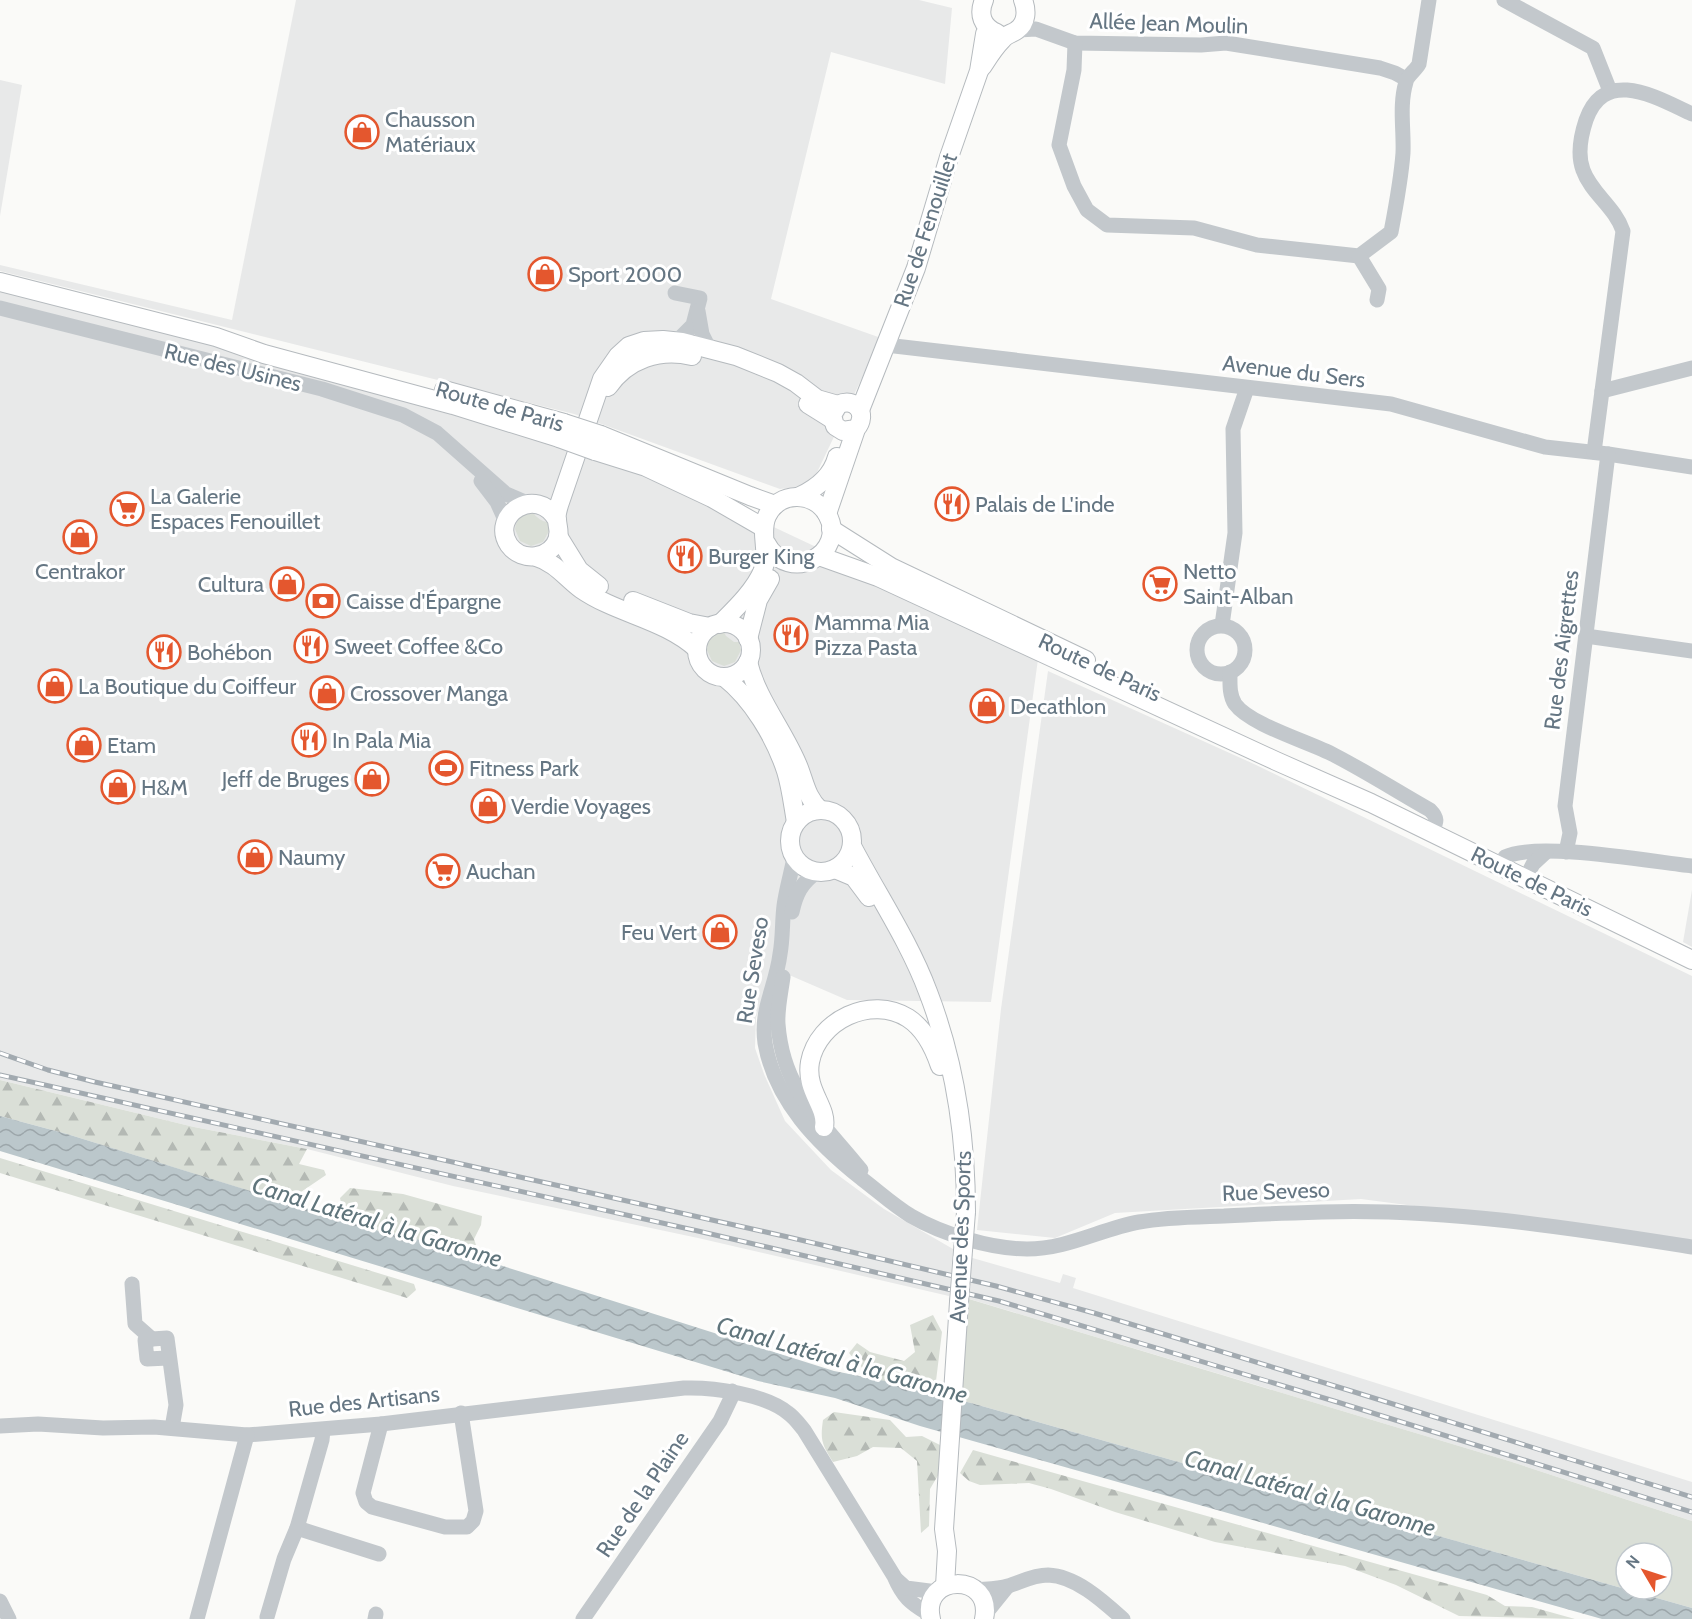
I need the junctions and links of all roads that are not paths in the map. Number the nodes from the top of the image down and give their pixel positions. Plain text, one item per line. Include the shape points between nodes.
1 (1429, 0) edge
2 (1504, 0) edge
3 (981, 1) edge
4 (1025, 4) edge
5 (988, 28) junction
6 (1021, 31) junction
7 (1074, 43) junction
8 (979, 71) junction
9 (1406, 80) junction
10 (1610, 91) junction
11 (1692, 114) edge
12 (1359, 256) junction
13 (0, 282) edge
14 (675, 292) dead end
15 (1377, 300) dead end
16 (698, 306) junction
17 (0, 308) edge
18 (677, 341) junction
19 (886, 345) junction
20 (709, 348) junction
21 (1692, 368) edge
22 (1247, 388) junction
23 (1602, 391) junction
24 (594, 408) junction
25 (846, 416) junction
26 (598, 443) junction
27 (457, 450) junction
28 (1601, 453) junction
29 (1692, 467) edge
30 (568, 477) junction
31 (800, 496) junction
32 (532, 503) junction
33 (776, 505) junction
34 (829, 521) junction
35 (506, 522) junction
36 (557, 528) junction
37 (765, 535) junction
38 (536, 556) junction
39 (819, 556) junction
40 (787, 562) junction
41 (1222, 625) junction
42 (715, 626) junction
43 (1586, 636) junction
44 (748, 639) junction
45 (697, 649) junction
46 (1692, 651) edge
47 (748, 662) junction
48 (1230, 672) junction
49 (724, 677) junction
50 (1371, 803) junction
51 (820, 810) junction
52 (796, 822) junction
53 (1434, 824) junction
54 (852, 846) junction
55 (1546, 852) junction
56 (1566, 852) junction
57 (794, 858) junction
58 (1501, 865) junction
59 (1692, 866) edge
60 (826, 871) junction
61 (1526, 878) junction
62 (1692, 960) edge
63 (942, 1033) junction
64 (824, 1127) junction
65 (962, 1130) junction
66 (878, 1191) junction
67 (1692, 1247) edge
68 (132, 1284) dead end
69 (732, 1391) junction
70 (461, 1413) junction
71 (381, 1424) junction
72 (0, 1426) edge
73 (172, 1428) junction
74 (323, 1430) junction
75 (247, 1435) junction
76 (297, 1528) junction
77 (947, 1551) junction
78 (380, 1554) dead end
79 (894, 1576) junction
80 (970, 1587) junction
81 (1007, 1587) junction
82 (941, 1589) junction
83 (0, 1601) edge
84 (930, 1616) edge
85 (985, 1616) edge
86 (267, 1617) dead end
87 (9, 1619) edge
88 (196, 1619) edge
89 (583, 1619) edge
90 (1123, 1619) edge

1 - 9 street via 1419,64
2 - 10 street via 1593,48
3 - 5 main road, Rue de Fenouillet via 981,15
4 - 6 main road, Rue de Fenouillet
5 - 6 main road via 996,33
5 - 8 main road, Rue de Fenouillet
6 - 7 street, Allée Jean Moulin
6 - 8 main road, Rue de Fenouillet via 1000,41
7 - 9 street, Allée Jean Moulin via 1226,43 1380,68
7 - 12 street via 1074,70 1059,145 1087,210 1107,225 1194,228 1257,245
8 - 19 main road, Rue de Fenouillet via 916,268
9 - 12 street via 1400,188 1391,232
10 - 11 street via 1644,92
10 - 23 street, Rue des Aigrettes via 1591,107 1580,153 1587,180 1623,231
12 - 15 street via 1379,289
13 - 26 main road, Route de Paris, bridge via 216,337 264,354 561,430
14 - 16 street via 700,298
16 - 18 street via 693,325
16 - 20 street via 699,323
17 - 27 street, Rue des Usines via 322,389 403,415
18 - 20 main road
18 - 24 main road via 644,341 629,346 602,379
19 - 22 street, Avenue du Sers
19 - 25 main road, Rue de Fenouillet via 869,388
20 - 25 main road via 759,364 796,382
21 - 23 street
22 - 28 street, Avenue du Sers via 1391,404 1545,447
22 - 41 street via 1233,429 1234,533
23 - 28 street, Rue des Aigrettes
24 - 25 main road via 623,369 653,355 669,353 743,370
24 - 30 main road
25 - 31 main road via 833,468 820,484
25 - 34 main road, Rue de Fenouillet
26 - 33 main road, Route de Paris
26 - 37 main road, Route de Paris via 712,498
27 - 32 street, Rue des Usines via 506,494
27 - 35 street, Rue des Usines via 497,502
28 - 29 street, Avenue du Sers
28 - 43 street, Rue des Aigrettes
30 - 32 main road via 554,493
30 - 36 main road
31 - 33 main road
31 - 34 main road via 814,501
32 - 35 main road via 516,508
32 - 36 main road via 550,510
33 - 37 main road via 768,513
34 - 39 main road via 830,540
34 - 50 main road, Route de Paris via 891,567 1279,752
35 - 38 main road via 505,535 514,550 524,556
36 - 38 main road via 552,548
36 - 42 main road via 579,570 597,585 689,623
37 - 40 main road via 774,555
37 - 42 main road via 765,561 760,576
38 - 45 main road via 551,561 591,595 666,629
39 - 40 main road via 802,564
39 - 50 main road, Route de Paris via 878,577
40 - 44 main road via 765,585
41 - 48 street via 1236,631 1244,644 1243,660
41 - 48 street via 1200,636 1196,653 1208,671
42 - 44 main road via 737,627
42 - 45 main road via 700,639
43 - 46 street
43 - 56 street, Rue des Aigrettes via 1565,806 1570,833
44 - 47 main road
45 - 49 main road via 703,667
47 - 49 main road via 740,671
47 - 51 main road via 755,683 793,752 808,796
48 - 53 street via 1231,696 1243,712 1333,754 1430,810
49 - 52 main road via 741,692 779,752
50 - 53 main road, Route de Paris
51 - 52 main road via 807,813
51 - 54 main road via 831,811 845,821
52 - 57 main road via 789,840
53 - 58 main road, Route de Paris
54 - 60 main road via 844,862
54 - 63 main road, Avenue des Sports via 928,990
55 - 56 street
55 - 58 street via 1510,854
55 - 61 street
56 - 59 street
57 - 60 main road via 800,865
57 - 66 street, Rue Seveso via 784,904 775,984 764,1011 771,1067 806,1128
58 - 61 main road, Route de Paris
60 - 63 main road, Avenue des Sports via 854,877 872,900
60 - 64 street, Rue Seveso via 801,885 795,898 778,1022 788,1071 806,1106
61 - 62 main road, Route de Paris
63 - 65 main road, Avenue des Sports
64 - 65 main road via 826,1119 812,1092 809,1076 815,1047 835,1023 850,1014 880,1010 908,1018 935,1049
64 - 66 street, Rue Seveso
65 - 77 main road, Avenue des Sports, bridge via 966,1212 948,1457 944,1529
66 - 67 street, Rue Seveso via 932,1226 978,1241 1023,1249 1064,1245 1114,1228 1158,1219 1325,1212 1438,1214
68 - 73 street via 135,1324 152,1340 167,1338 176,1405
69 - 70 street, Rue des Artisans via 684,1388
69 - 79 street, Rue des Artisans via 787,1412 804,1430
69 - 89 street, Rue de la Plaine via 720,1421
70 - 71 street, Rue des Artisans
70 - 71 street via 476,1511 467,1527 445,1527 366,1502 363,1493
71 - 74 street, Rue des Artisans
72 - 73 street, Rue des Artisans
73 - 75 street, Rue des Artisans
74 - 75 street, Rue des Artisans
74 - 76 street
75 - 88 street
76 - 78 street
76 - 86 street
77 - 80 main road
77 - 82 main road
79 - 82 street via 906,1588
79 - 84 street, Rue des Artisans via 901,1593
80 - 81 street
80 - 82 main road
80 - 85 main road via 985,1604
81 - 85 street
81 - 90 street via 1027,1578 1063,1578 1092,1593
82 - 84 main road via 932,1599
83 - 87 street

